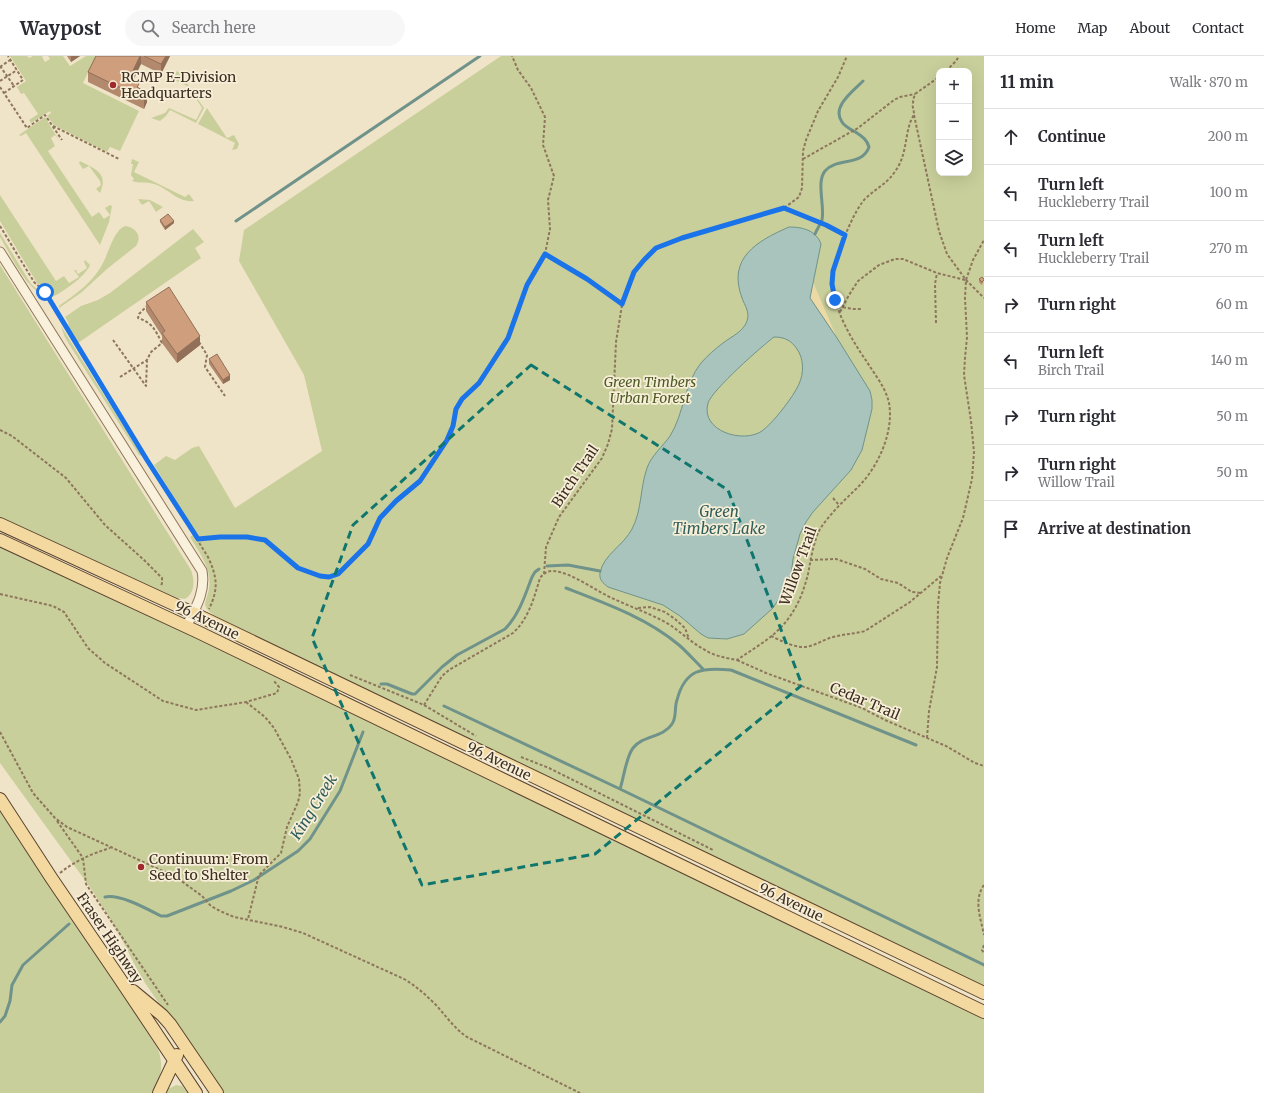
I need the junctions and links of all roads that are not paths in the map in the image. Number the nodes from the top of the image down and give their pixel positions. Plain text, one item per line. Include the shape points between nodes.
1 (0, 252) edge
2 (0, 524) edge
3 (0, 540) edge
4 (193, 613) junction
5 (186, 627) junction
6 (0, 799) edge
7 (118, 976) junction
8 (984, 993) edge
9 (984, 1012) edge
10 (178, 1037) junction
11 (175, 1061) junction
12 (159, 1093) edge
13 (196, 1093) edge
14 (217, 1093) edge

1 - 4 street via 202,571 202,593
2 - 4 main road, 96 Avenue
3 - 5 main road, 96 Avenue
4 - 5 street
4 - 8 main road, 96 Avenue
5 - 9 main road, 96 Avenue
6 - 7 main road, Fraser Highway
7 - 10 main road via 162,1015
7 - 11 main road, Fraser Highway
10 - 11 main road via 179,1050
10 - 14 main road
11 - 12 main road
11 - 13 main road, Fraser Highway

